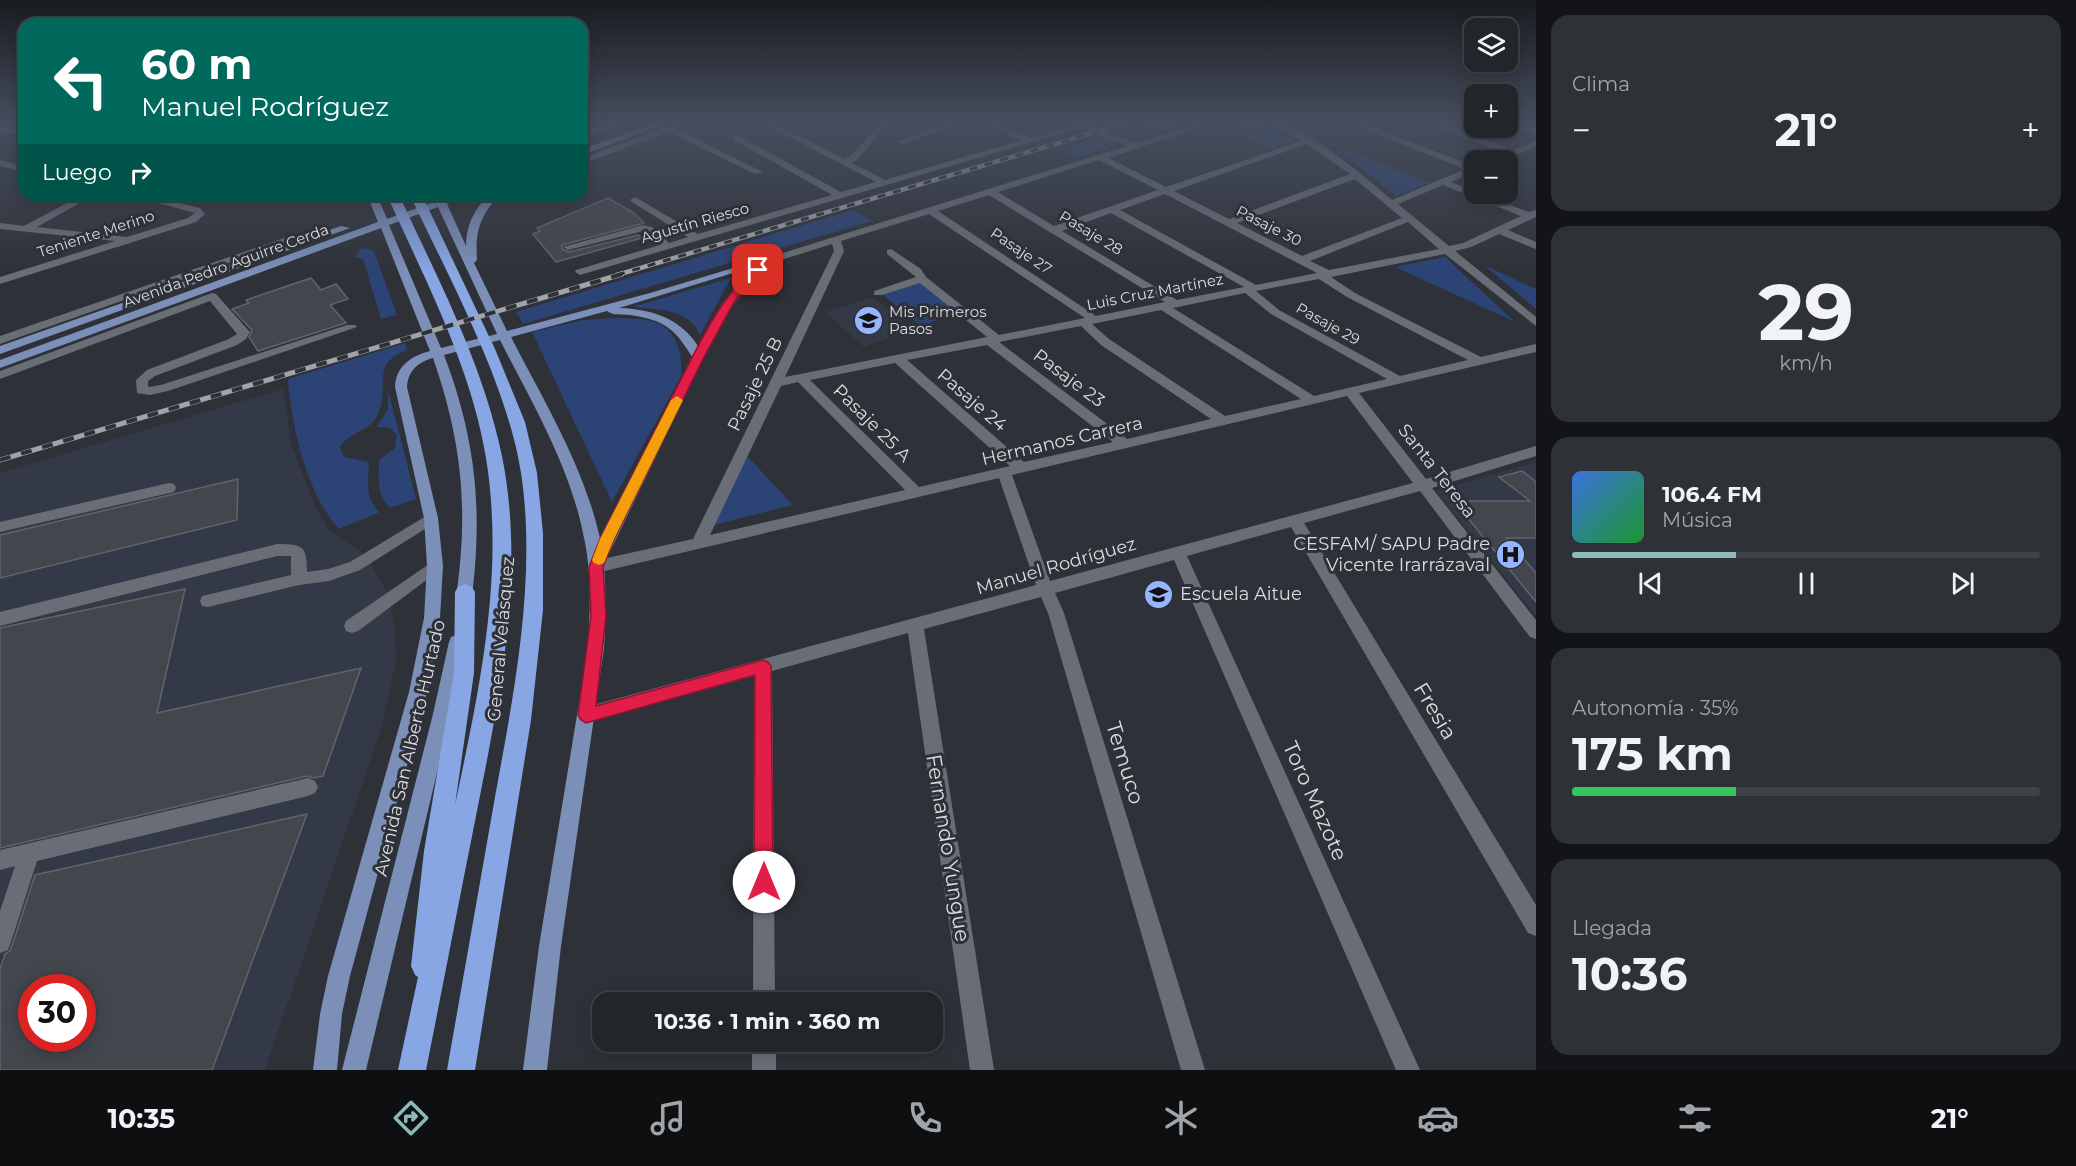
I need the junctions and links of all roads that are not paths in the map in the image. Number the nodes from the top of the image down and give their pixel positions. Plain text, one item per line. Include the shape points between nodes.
1 (797, 171) edge
2 (861, 171) edge
3 (926, 171) edge
4 (1055, 171) edge
5 (1127, 171) edge
6 (1223, 171) edge
7 (1351, 171) edge
8 (1464, 173) edge
9 (1357, 175) junction
10 (1443, 182) junction
11 (885, 183) junction
12 (989, 191) junction
13 (1166, 191) junction
14 (841, 195) junction
15 (635, 200) dead end
16 (78, 201) edge
17 (159, 201) edge
18 (375, 201) edge
19 (396, 201) edge
20 (419, 201) edge
21 (420, 201) edge
22 (440, 201) edge
23 (446, 201) edge
24 (488, 201) edge
25 (1392, 203) junction
26 (930, 210) junction
27 (1112, 210) junction
28 (1533, 214) edge
29 (1410, 218) junction
30 (366, 220) junction
31 (1229, 223) junction
32 (0, 226) edge
33 (25, 229) junction
34 (1054, 230) junction
35 (1499, 230) junction
36 (297, 237) joint
37 (697, 238) junction
38 (835, 239) junction
39 (129, 240) junction
40 (1536, 246) edge
41 (568, 247) dead end
42 (668, 247) junction
43 (1448, 250) junction
44 (891, 252) dead end
45 (777, 258) junction
46 (1302, 260) junction
47 (0, 271) edge
48 (580, 272) dead end
49 (23, 273) junction
50 (1325, 274) junction
51 (242, 277) junction
52 (475, 278) junction
53 (922, 279) junction
54 (0, 281) edge
55 (1250, 289) junction
56 (878, 293) dead end
57 (212, 296) junction
58 (1169, 305) junction
59 (595, 311) junction
60 (1089, 321) junction
61 (1536, 323) edge
62 (351, 327) dead end
63 (0, 340) edge
64 (993, 340) junction
65 (1536, 348) edge
66 (0, 351) edge
67 (699, 357) junction
68 (898, 359) junction
69 (1479, 361) junction
70 (0, 364) edge
71 (0, 375) edge
72 (801, 378) junction
73 (1398, 380) junction
74 (774, 383) junction
75 (1350, 391) junction
76 (1312, 400) junction
77 (1223, 421) junction
78 (1125, 444) junction
79 (1536, 451) edge
80 (1013, 470) junction
81 (1424, 485) junction
82 (168, 488) dead end
83 (917, 493) junction
84 (431, 518) junction
85 (1294, 519) junction
86 (0, 527) edge
87 (698, 544) junction
88 (1178, 552) junction
89 (435, 566) junction
90 (596, 567) junction
91 (299, 579) junction
92 (1046, 589) junction
93 (465, 592) junction
94 (208, 601) dead end
95 (0, 619) edge
96 (915, 625) junction
97 (352, 626) dead end
98 (1536, 632) edge
99 (763, 666) junction
100 (586, 715) junction
101 (308, 787) dead end
102 (30, 853) junction
103 (0, 860) edge
104 (1536, 925) edge
105 (0, 942) edge
106 (764, 992) edge
107 (422, 1025) junction
108 (764, 1052) edge
109 (325, 1070) edge
110 (354, 1070) edge
111 (412, 1070) edge
112 (461, 1070) edge
113 (534, 1070) edge
114 (764, 1070) edge
115 (982, 1070) edge
116 (1193, 1070) edge
117 (1408, 1070) edge

1 - 14 street
2 - 11 street
3 - 11 street, Agustín Riesco
4 - 12 street
5 - 13 street, Pasaje 30
6 - 13 street
7 - 9 street
8 - 10 street
9 - 25 street
9 - 31 street
10 - 25 street
10 - 28 street
11 - 14 street, Agustín Riesco
12 - 26 street
12 - 34 street, Pasaje 28
13 - 27 street
13 - 31 street, Pasaje 30
14 - 37 street, Agustín Riesco
15 - 37 street
16 - 33 street
17 - 39 street, Teniente Merino via 200,214
18 - 93 main road, Avenida San Alberto Hurtado via 457,416 467,465 470,523
19 - 107 highway, General Velásquez via 447,316 482,408 495,458 501,519 499,592 486,708
20 - 112 highway, General Velásquez via 517,422 532,502 535,570 520,720
21 - 30 main road, Avenida Pedro Aguirre Cerda
22 - 52 main road
23 - 51 main road, Avenida Pedro Aguirre Cerda
24 - 52 main road via 473,226
25 - 29 street
26 - 38 street
26 - 60 street, Pasaje 27
27 - 34 street
27 - 55 street, Pasaje 29
28 - 35 street, Luis Cruz Martínez
29 - 43 street
29 - 46 street
30 - 36 main road
30 - 66 main road, Avenida Pedro Aguirre Cerda
31 - 46 street, Pasaje 30
32 - 33 street
33 - 39 street
34 - 58 street, Pasaje 28
35 - 40 street
35 - 43 street, Luis Cruz Martínez
36 - 63 street, Avenida Pedro Aguirre Cerda
37 - 42 street, Agustín Riesco
38 - 45 street
38 - 74 street, Pasaje 25 B via 839,251
39 - 49 street, Teniente Merino
41 - 42 street via 643,228
42 - 48 street, Agustín Riesco
43 - 50 street, Luis Cruz Martínez
43 - 61 street
44 - 53 street, Pasaje 23
45 - 59 main road
45 - 67 street via 735,293
46 - 50 street, Pasaje 30
47 - 49 street
49 - 54 street, Teniente Merino
50 - 55 street, Luis Cruz Martínez
50 - 69 street, Pasaje 30 via 1351,295
51 - 57 main road
51 - 70 main road, Avenida Pedro Aguirre Cerda
52 - 90 main road via 574,477
53 - 56 street
53 - 64 street, Pasaje 23
55 - 58 street, Luis Cruz Martínez
55 - 73 street, Pasaje 29 via 1275,312
57 - 62 street via 244,332 242,336 151,373 141,380 141,390 164,388
57 - 71 street, Avenida Pedro Aguirre Cerda
58 - 60 street, Luis Cruz Martínez
58 - 76 street, Pasaje 28 via 1188,324
59 - 67 main road via 633,312 666,320 691,339
59 - 84 main road via 423,357 405,369 400,387
60 - 64 street, Luis Cruz Martínez
60 - 77 street, Pasaje 27 via 1106,342
64 - 68 street, Luis Cruz Martínez
64 - 78 street, Pasaje 23
65 - 69 street, Hermanos Carrera
67 - 90 street
68 - 72 street, Luis Cruz Martínez
68 - 80 street, Pasaje 24
69 - 73 street, Hermanos Carrera
72 - 74 street, Luis Cruz Martínez
72 - 83 street, Pasaje 25 A
73 - 75 street, Hermanos Carrera
74 - 87 street, Pasaje 25 B
75 - 76 street, Hermanos Carrera
75 - 81 street, Santa Teresa
76 - 77 street, Hermanos Carrera
77 - 78 street, Hermanos Carrera
78 - 80 street, Hermanos Carrera
79 - 81 street, Manuel Rodríguez
80 - 83 street, Hermanos Carrera
80 - 92 street, Temuco via 1037,570
81 - 85 street, Manuel Rodríguez
81 - 98 street, Santa Teresa
82 - 86 street
83 - 87 street, Hermanos Carrera
84 - 89 main road
84 - 91 street via 355,566
85 - 88 street, Manuel Rodríguez
85 - 104 street, Fresia
87 - 90 street, Hermanos Carrera
88 - 92 street, Manuel Rodríguez
88 - 117 street, Toro Mazote
89 - 97 street
89 - 109 main road via 426,654 339,976
90 - 100 main road via 598,616
91 - 94 street
91 - 95 street via 299,553 293,549 277,550
92 - 96 street, Manuel Rodríguez
92 - 116 street, Temuco
93 - 107 highway via 464,673 430,893
93 - 110 main road, Avenida San Alberto Hurtado via 447,694
96 - 99 street, Manuel Rodríguez
96 - 115 street, Fernando Yungue
99 - 100 street, Manuel Rodríguez
99 - 106 street
100 - 113 main road
101 - 102 street
102 - 103 street
102 - 105 street
107 - 111 highway, General Velásquez
108 - 114 street

